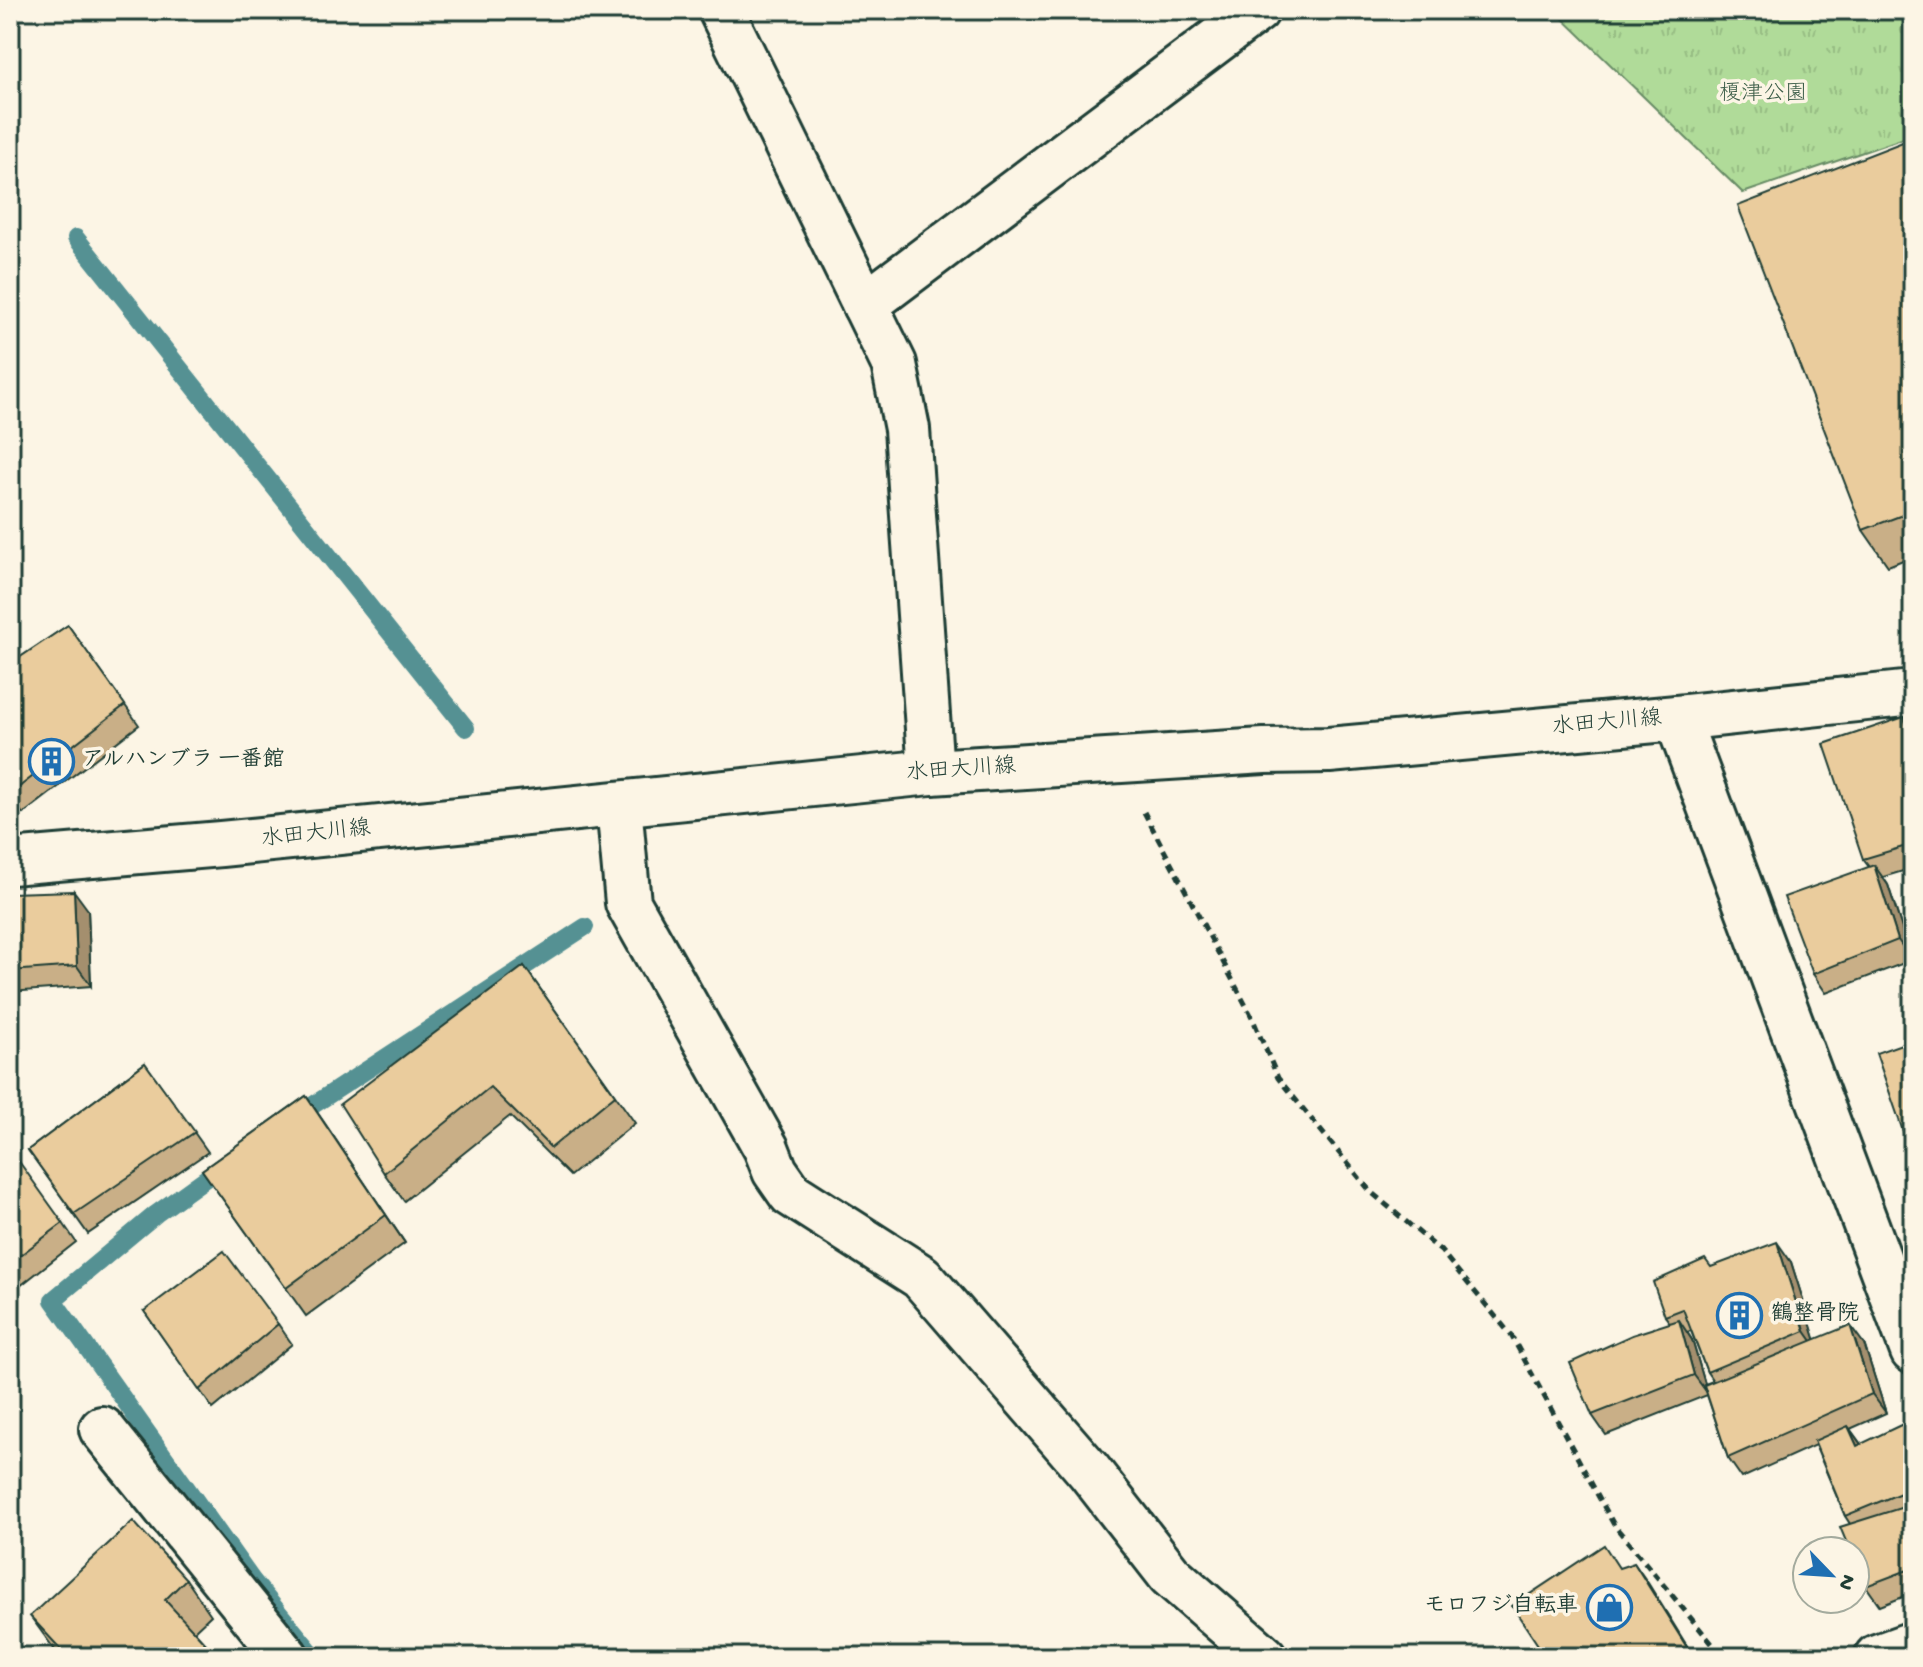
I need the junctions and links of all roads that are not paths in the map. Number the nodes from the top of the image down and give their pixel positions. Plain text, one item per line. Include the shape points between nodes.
1 (721, 10) edge
2 (1257, 10) edge
3 (865, 305) junction
4 (1913, 693) edge
5 (1677, 718) junction
6 (931, 772) junction
7 (619, 805) junction
8 (10, 862) edge
9 (1913, 1351) edge
10 (102, 1429) dead end
11 (1913, 1644) edge
12 (286, 1657) edge
13 (1264, 1657) edge
14 (1877, 1657) edge

1 - 3 street
2 - 3 street
3 - 6 street via 894,364 907,429
4 - 5 street, 水田大川線
5 - 6 street, 水田大川線 via 1329,750
5 - 9 street
6 - 7 street, 水田大川線
7 - 8 street, 水田大川線
7 - 13 street via 628,903 791,1194 921,1277 1089,1471 1170,1575
10 - 12 street
11 - 14 street

